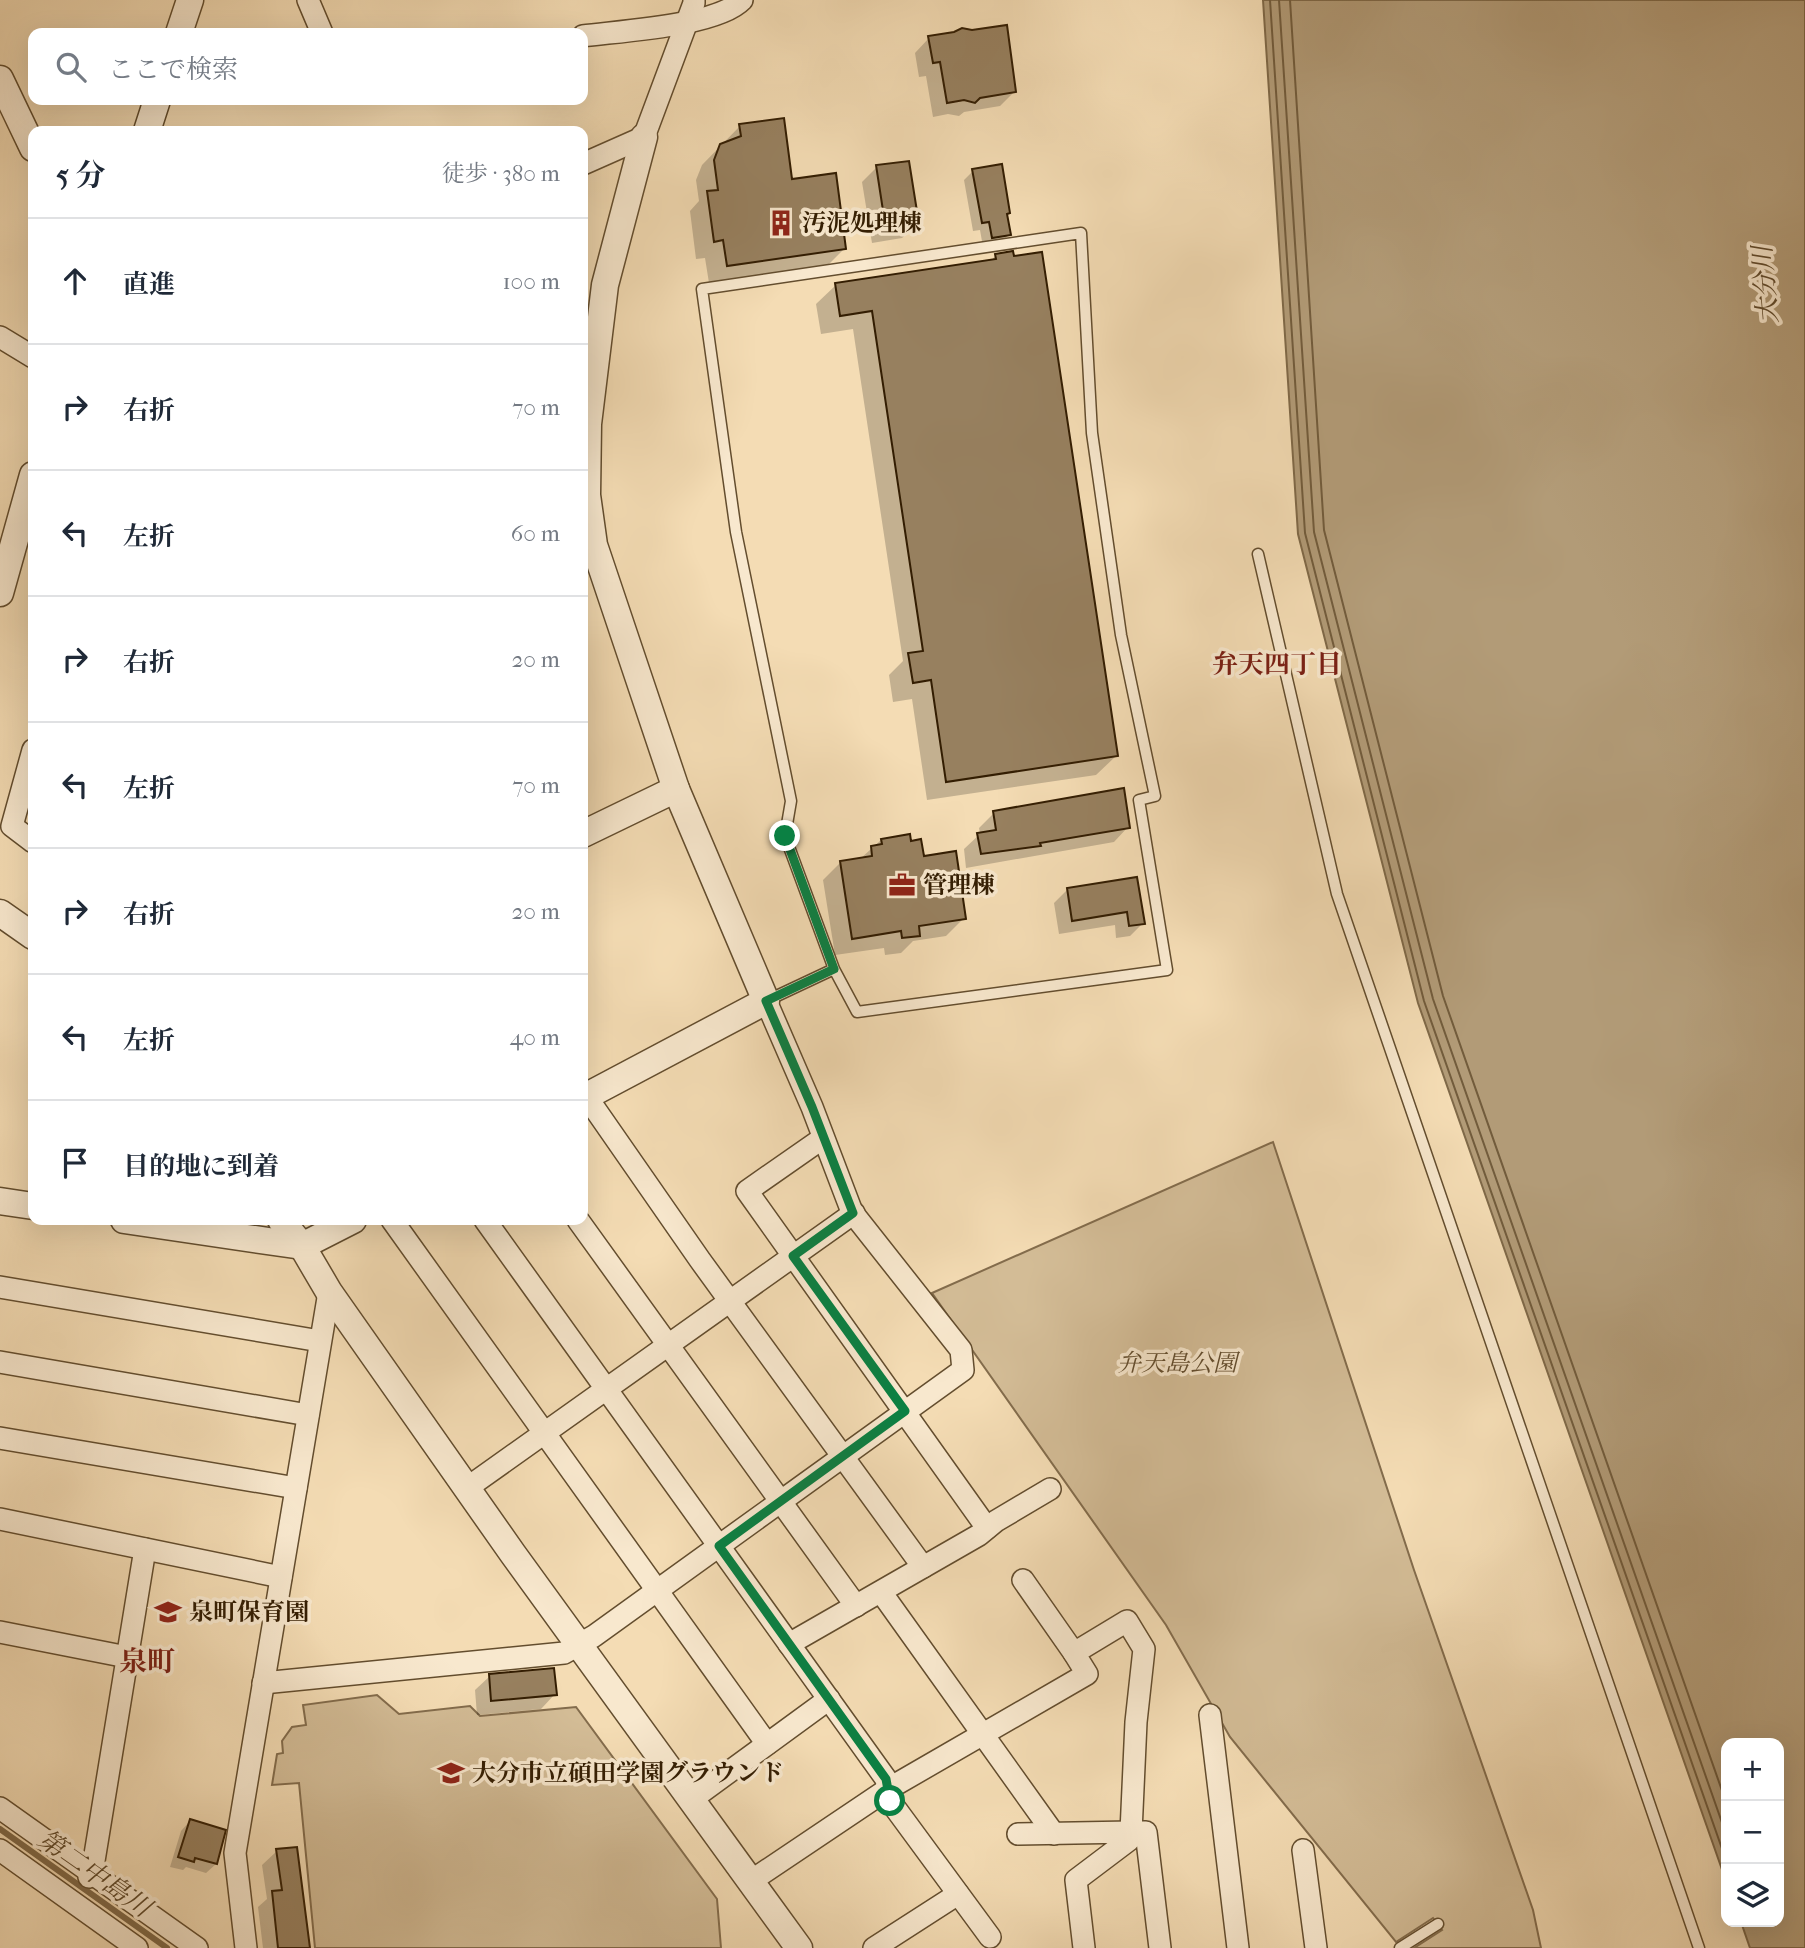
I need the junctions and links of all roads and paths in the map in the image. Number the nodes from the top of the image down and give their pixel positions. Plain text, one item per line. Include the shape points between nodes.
1 (190, 0) edge
2 (308, 0) edge
3 (694, 0) edge
4 (742, 0) edge
5 (688, 22) junction
6 (181, 28) edge
7 (320, 28) edge
8 (588, 35) edge
9 (0, 79) edge
10 (155, 105) edge
11 (148, 126) edge
12 (644, 137) junction
13 (28, 138) edge
14 (588, 162) edge
15 (0, 337) edge
16 (28, 354) edge
17 (588, 424) edge
18 (28, 493) edge
19 (588, 548) edge
20 (1258, 554) dead end
21 (0, 593) edge
22 (28, 768) edge
23 (676, 789) junction
24 (588, 832) edge
25 (28, 838) edge
26 (0, 913) edge
27 (28, 933) edge
28 (834, 969) junction
29 (766, 1001) junction
30 (588, 1095) edge
31 (588, 1103) edge
32 (824, 1138) junction
33 (0, 1201) edge
34 (28, 1205) edge
35 (853, 1213) junction
36 (158, 1225) edge
37 (285, 1225) edge
38 (343, 1225) edge
39 (396, 1225) edge
40 (489, 1225) edge
41 (582, 1225) edge
42 (302, 1246) junction
43 (793, 1256) junction
44 (0, 1287) edge
45 (329, 1292) junction
46 (730, 1301) junction
47 (320, 1341) junction
48 (668, 1345) junction
49 (0, 1362) edge
50 (606, 1389) junction
51 (905, 1411) junction
52 (308, 1415) junction
53 (545, 1433) junction
54 (0, 1438) edge
55 (843, 1457) junction
56 (296, 1488) junction
57 (467, 1488) junction
58 (1049, 1489) dead end
59 (780, 1501) junction
60 (0, 1520) edge
61 (987, 1528) junction
62 (719, 1546) junction
63 (145, 1549) junction
64 (923, 1567) junction
65 (281, 1577) junction
66 (1023, 1580) dead end
67 (657, 1590) junction
68 (881, 1592) junction
69 (856, 1606) junction
70 (0, 1632) edge
71 (789, 1644) junction
72 (580, 1646) junction
73 (1074, 1653) junction
74 (127, 1657) junction
75 (263, 1684) junction
76 (828, 1699) junction
77 (1210, 1715) dead end
78 (983, 1734) junction
79 (767, 1744) junction
80 (888, 1789) junction
81 (692, 1799) junction
82 (0, 1808) edge
83 (1130, 1832) junction
84 (1054, 1833) junction
85 (1018, 1834) dead end
86 (0, 1850) edge
87 (1303, 1850) dead end
88 (10, 1865) edge
89 (90, 1875) junction
90 (751, 1881) junction
91 (958, 1894) junction
92 (1438, 1924) dead end
93 (990, 1937) dead end
94 (137, 1948) edge
95 (197, 1948) edge
96 (246, 1948) edge
97 (799, 1948) edge
98 (874, 1948) edge
99 (1084, 1948) edge
100 (1160, 1948) edge
101 (1238, 1948) edge
102 (1316, 1948) edge
103 (1399, 1948) edge
104 (1699, 1948) edge

1 - 6 street
2 - 7 street
3 - 5 street
4 - 5 street via 715,16
5 - 8 street
5 - 12 street
9 - 13 street
10 - 11 street
12 - 14 street
12 - 17 street via 603,299
15 - 16 street
18 - 21 street
19 - 23 street
20 - 104 lane via 1337,894
22 - 25 street via 12,826
23 - 24 street
23 - 29 street
26 - 27 street
28 - 28 lane via 785,836 791,801 736,532 702,289 1081,233 1092,433 1121,635 1155,796 1139,800 1167,970 857,1012
28 - 29 lane
29 - 30 street
29 - 32 street
31 - 46 street
32 - 35 street
32 - 43 street via 747,1191
33 - 34 street
35 - 43 street
35 - 51 street via 961,1350 963,1370
36 - 42 street
37 - 42 street
38 - 42 street
39 - 53 street
40 - 50 street
41 - 48 street
42 - 45 street
43 - 46 street
43 - 51 street
44 - 47 street
45 - 47 street
45 - 57 street
46 - 48 street
46 - 55 street
47 - 52 street
48 - 50 street
48 - 59 street
49 - 52 street
50 - 53 street
50 - 62 street
51 - 55 street
51 - 61 street
52 - 56 street
53 - 57 street
53 - 67 street
54 - 56 street
55 - 59 street
55 - 64 street
56 - 65 street
57 - 72 street
58 - 61 street
59 - 62 street
59 - 69 street
60 - 63 street
61 - 64 street
62 - 67 street
62 - 71 street
63 - 65 street
63 - 74 street
64 - 68 street
65 - 75 street
66 - 73 street
67 - 72 street
67 - 79 street
68 - 69 street
68 - 78 street
69 - 71 street
70 - 74 street
71 - 76 street
72 - 75 street via 564,1653
72 - 81 street
73 - 78 street via 1087,1674
73 - 83 street via 1127,1621 1144,1649
74 - 89 street
75 - 96 street via 235,1853
76 - 79 street
76 - 80 street via 886,1779
77 - 101 street
78 - 80 street
78 - 84 street
79 - 81 street
80 - 90 street
80 - 91 street via 890,1801
81 - 90 street
82 - 89 street
83 - 84 street
83 - 99 street via 1129,1840 1076,1880
83 - 100 street via 1146,1832
84 - 85 street
86 - 88 street
87 - 102 street
88 - 94 street
89 - 95 street
90 - 97 street
91 - 93 street
91 - 98 street
92 - 103 lane

